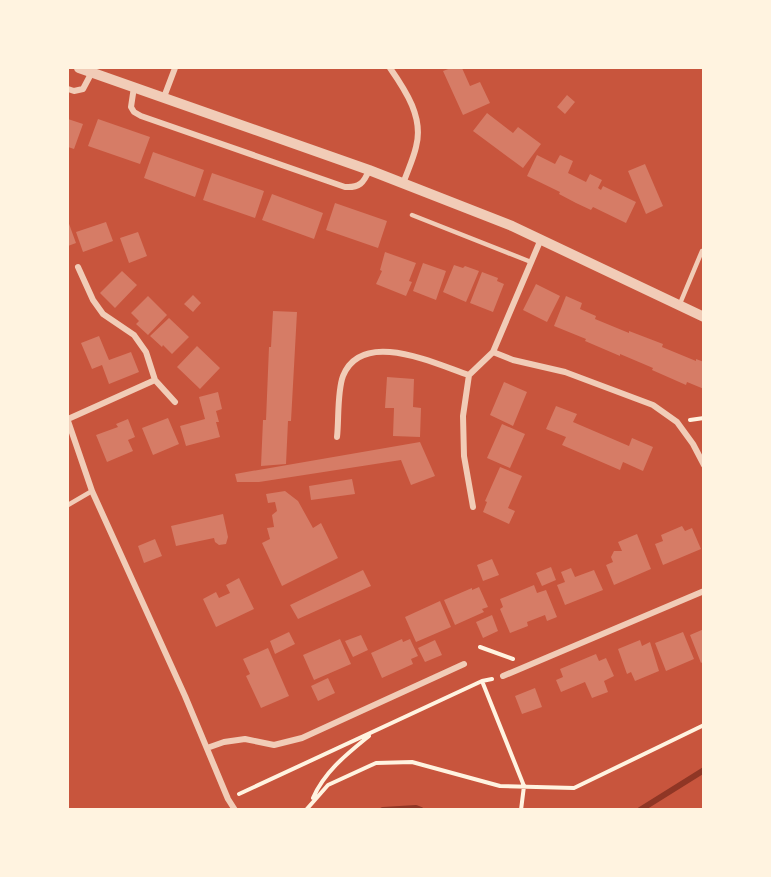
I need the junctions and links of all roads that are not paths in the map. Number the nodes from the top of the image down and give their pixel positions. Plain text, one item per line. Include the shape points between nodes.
1 (80, 68) edge
2 (176, 68) edge
3 (390, 68) edge
4 (92, 72) junction
5 (134, 87) junction
6 (68, 89) edge
7 (164, 97) junction
8 (369, 170) junction
9 (403, 184) junction
10 (412, 215) dead end
11 (541, 239) junction
12 (702, 251) edge
13 (531, 262) junction
14 (78, 267) dead end
15 (679, 306) junction
16 (704, 317) edge
17 (493, 352) junction
18 (469, 375) junction
19 (155, 380) junction
20 (175, 402) dead end
21 (68, 420) edge
22 (337, 437) dead end
23 (704, 465) edge
24 (92, 491) junction
25 (68, 505) edge
26 (473, 507) dead end
27 (704, 591) edge
28 (464, 664) dead end
29 (503, 676) road end
30 (207, 748) junction
31 (235, 810) edge

1 - 4 street
2 - 7 street
3 - 9 street via 413,107 418,127 417,146
4 - 5 street
4 - 6 street via 83,89
5 - 7 street
5 - 8 street via 131,107 141,116 345,187 362,184
7 - 8 street
8 - 9 street
9 - 11 street
10 - 13 lane
11 - 13 street
11 - 15 street
12 - 15 lane
13 - 17 street
14 - 19 street via 103,314 134,335 146,352
15 - 16 street
17 - 18 street
17 - 23 street via 565,372 653,405 677,422
18 - 22 street via 396,351 376,351 358,357 343,375
18 - 26 street via 463,416 464,456
19 - 20 street
19 - 21 street
21 - 24 street
24 - 25 lane
24 - 30 street
27 - 29 street
28 - 30 street via 302,738 274,745 245,739
30 - 31 street

